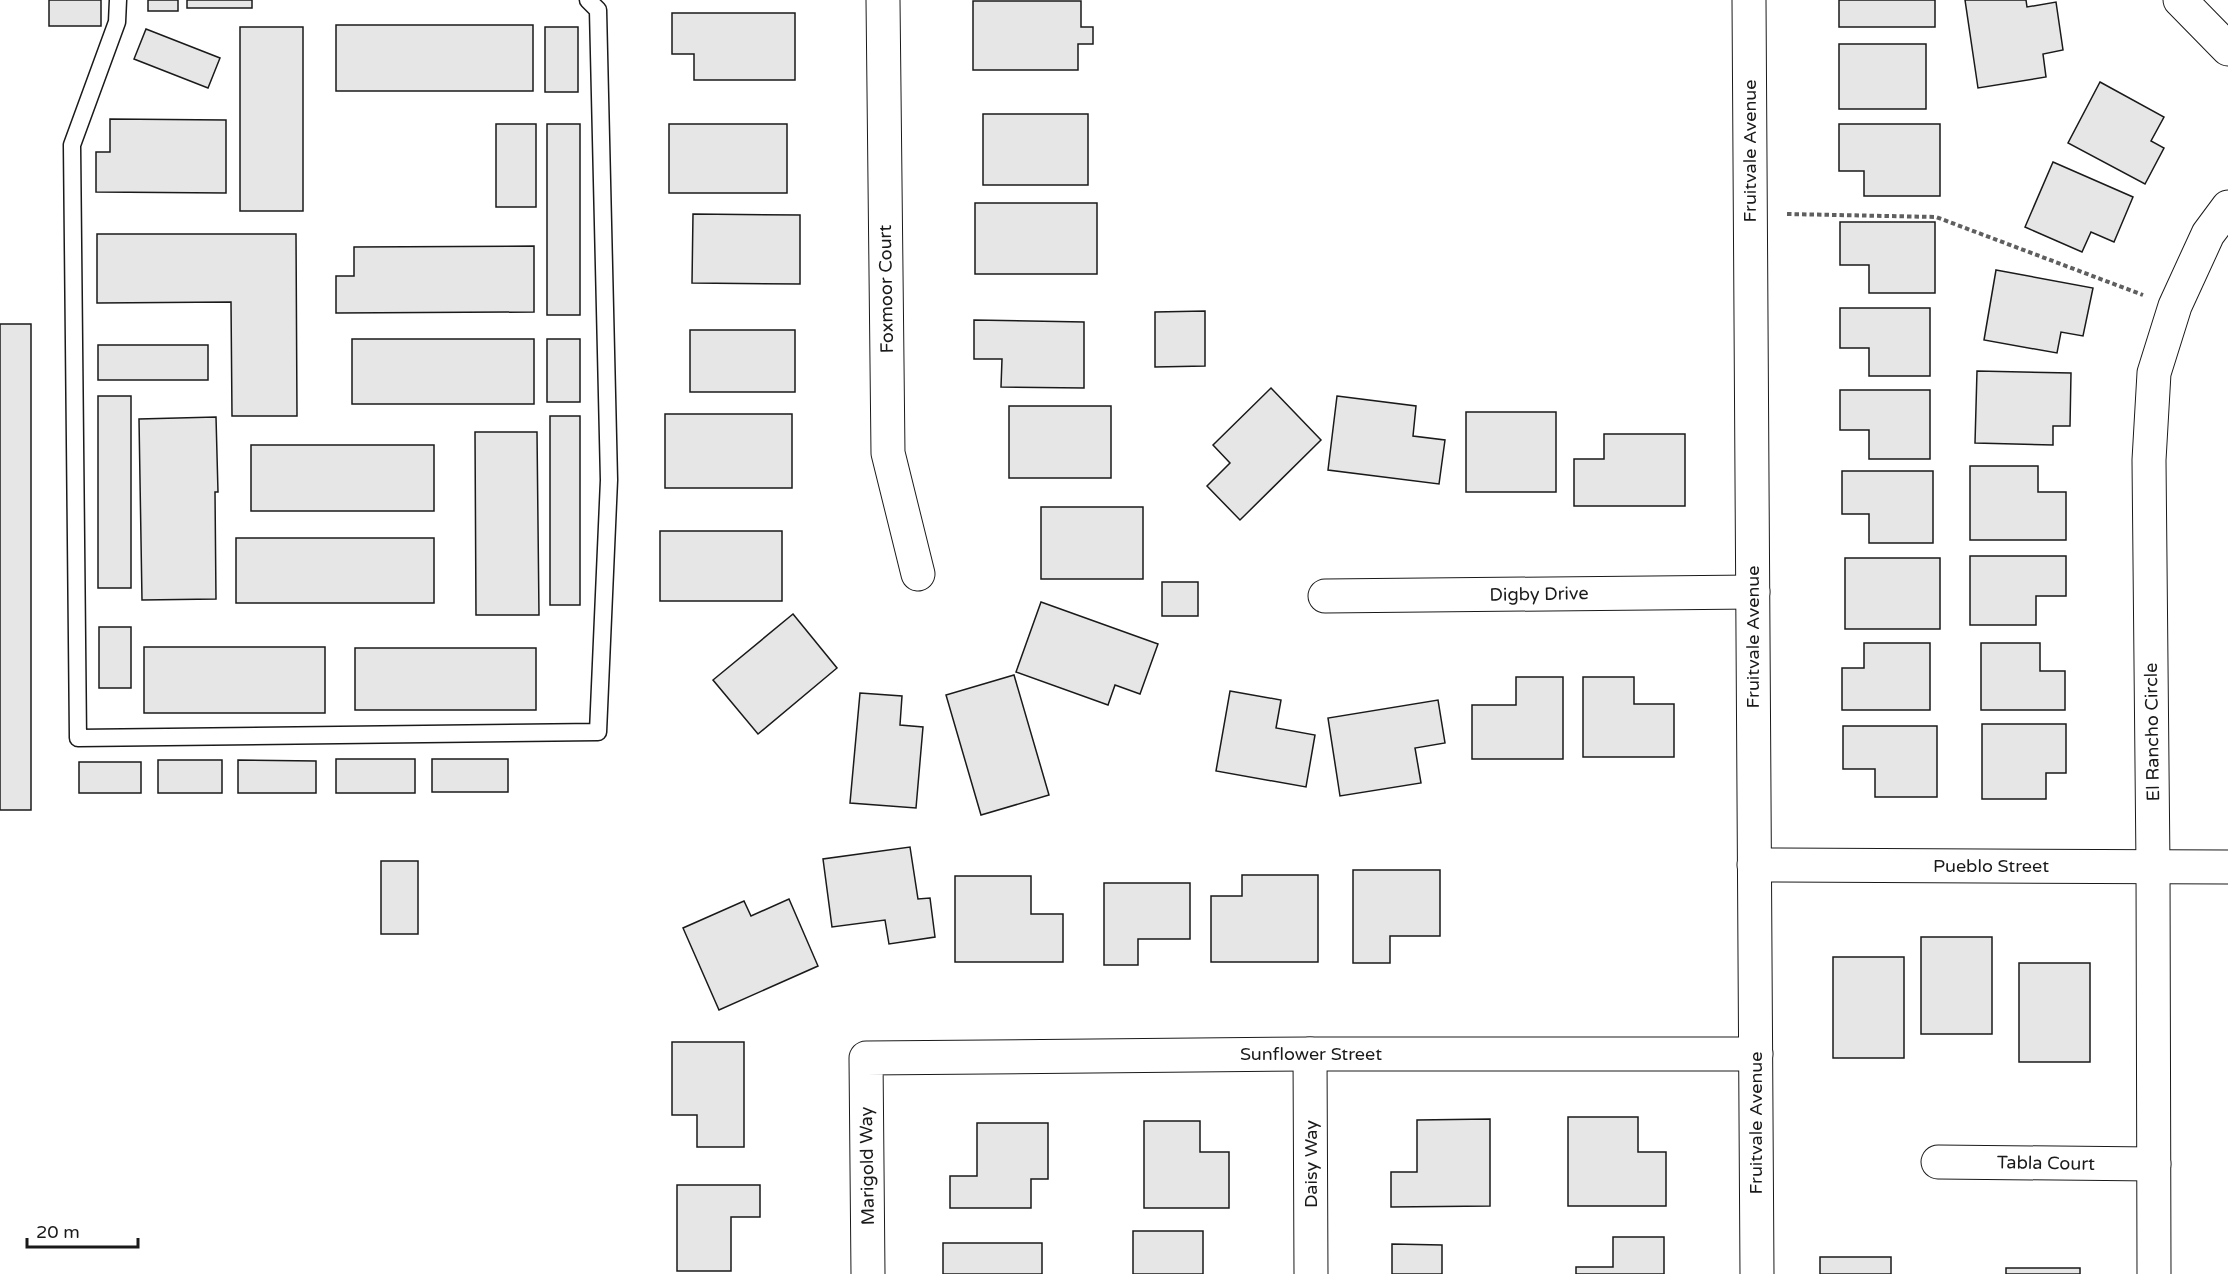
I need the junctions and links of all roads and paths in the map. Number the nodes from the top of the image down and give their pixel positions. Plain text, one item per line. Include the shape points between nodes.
1 (118, 0) edge
2 (588, 0) edge
3 (883, 0) edge
4 (1749, 0) edge
5 (2180, 0) edge
6 (2228, 49) edge
7 (2228, 207) edge
8 (1781, 214) dead end
9 (2175, 306) junction
10 (918, 574) dead end
11 (1753, 592) junction
12 (1325, 596) dead end
13 (1755, 866) junction
14 (2153, 867) junction
15 (2228, 867) edge
16 (1310, 1054) junction
17 (1756, 1054) junction
18 (866, 1058) joint
19 (1938, 1162) dead end
20 (2154, 1164) junction
21 (868, 1274) edge
22 (1311, 1274) edge
23 (1757, 1274) edge
24 (2154, 1274) edge

1 - 2 lane via 117,22 72,145 78,738 598,732 609,480 598,10
3 - 10 street, Foxmoor Court via 888,453
4 - 11 street, Fruitvale Avenue
5 - 6 street
7 - 9 street, El Rancho Circle via 2208,234
8 - 9 path via 1936,217
9 - 14 street, El Rancho Circle via 2154,373 2149,460
11 - 12 street, Digby Drive
11 - 13 street, Fruitvale Avenue
13 - 14 street, Pueblo Street
13 - 17 street, Fruitvale Avenue
14 - 15 street, Pueblo Street
14 - 20 street, El Rancho Circle
16 - 17 street, Sunflower Street
16 - 18 street, Sunflower Street
16 - 22 street, Daisy Way
17 - 23 street, Fruitvale Avenue
18 - 21 street, Marigold Way
19 - 20 street, Tabla Court
20 - 24 street, El Rancho Circle

